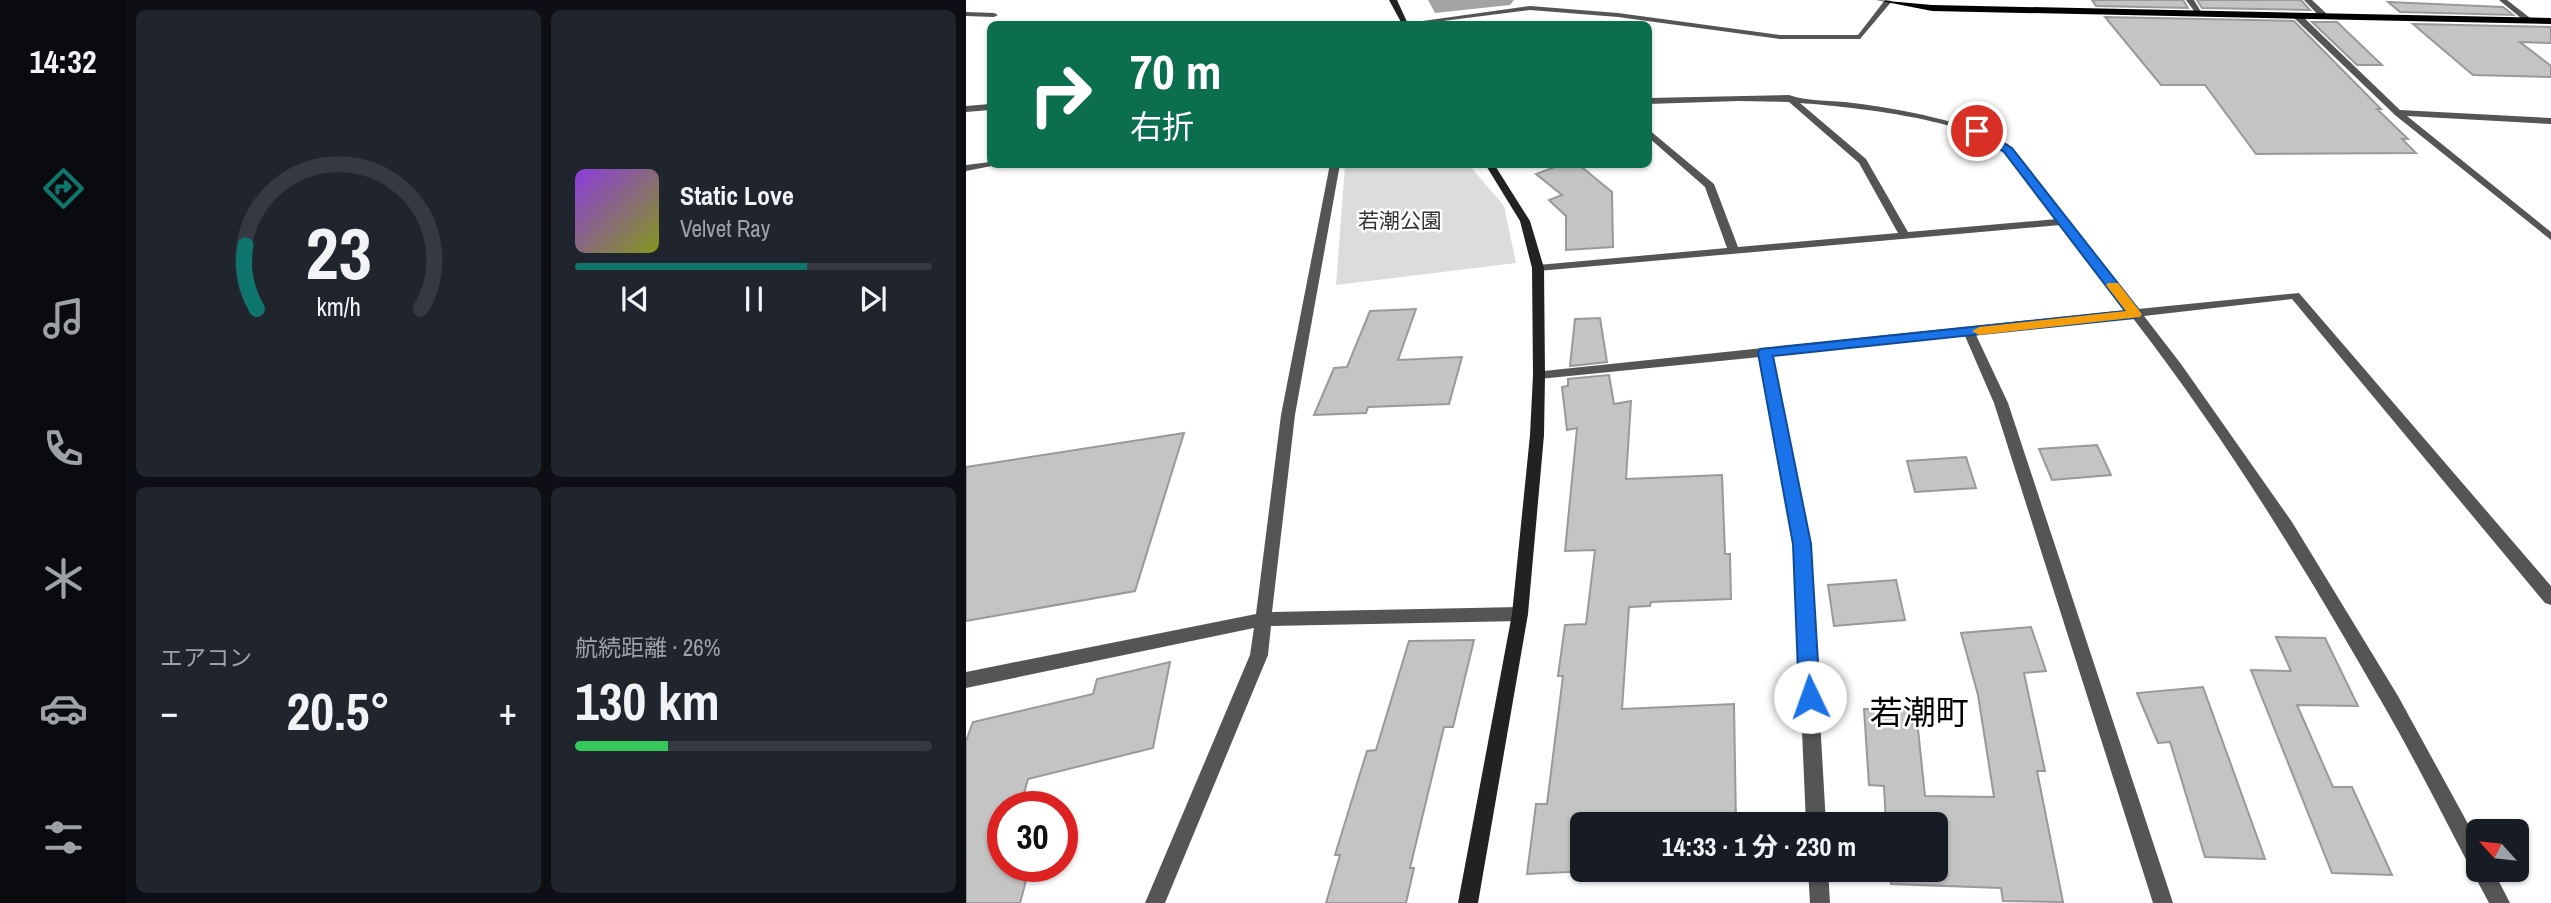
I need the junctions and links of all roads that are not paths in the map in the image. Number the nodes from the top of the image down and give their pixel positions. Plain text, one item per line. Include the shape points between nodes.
1 (1393, 0) edge
2 (1537, 0) edge
3 (2190, 0) edge
4 (2308, 0) edge
5 (2502, 0) edge
6 (1884, 1) edge
7 (1530, 8) junction
8 (2200, 13) junction
9 (966, 14) edge
10 (994, 15) dead end
11 (2296, 15) junction
12 (2324, 16) junction
13 (1404, 21) edge
14 (1428, 21) edge
15 (2529, 21) junction
16 (2551, 21) edge
17 (1789, 98) junction
18 (1652, 101) edge
19 (987, 107) edge
20 (966, 109) edge
21 (2398, 113) junction
22 (2551, 121) edge
23 (1652, 135) edge
24 (987, 165) edge
25 (966, 168) edge
26 (1334, 168) edge
27 (1492, 168) edge
28 (2064, 222) junction
29 (1905, 236) junction
30 (2551, 237) edge
31 (1734, 251) junction
32 (1538, 268) junction
33 (2135, 314) junction
34 (1969, 332) junction
35 (1765, 353) junction
36 (1539, 375) junction
37 (2551, 598) edge
38 (1520, 614) junction
39 (1264, 619) junction
40 (966, 680) edge
41 (1815, 812) edge
42 (2466, 840) edge
43 (1819, 882) edge
44 (2489, 882) edge
45 (1155, 903) edge
46 (1468, 903) edge
47 (1820, 903) edge
48 (2163, 903) edge
49 (2500, 903) edge

1 - 13 street
2 - 7 street
3 - 8 street
4 - 12 street
5 - 15 street
6 - 7 street via 1860,37 1780,37
6 - 8 main road via 1944,9
7 - 14 street
8 - 11 main road
9 - 10 street
11 - 12 main road
11 - 21 street
12 - 15 main road
15 - 16 main road
17 - 18 street
17 - 28 street via 1886,111 1977,131 2005,146
17 - 29 street via 1863,161
19 - 20 street
21 - 22 street
21 - 30 street
23 - 31 street via 1710,186
24 - 25 street
26 - 39 street via 1288,415
27 - 32 street via 1525,221
28 - 29 street
28 - 33 street
29 - 31 street
31 - 32 street
32 - 36 street
33 - 34 street
33 - 37 street via 2295,295
33 - 42 street via 2287,526 2392,702
34 - 35 street
34 - 48 street via 2001,403
35 - 36 street
35 - 41 street via 1802,544
36 - 38 street
38 - 39 street
38 - 46 street
39 - 40 street
39 - 45 street via 1259,655
43 - 47 street
44 - 49 street

